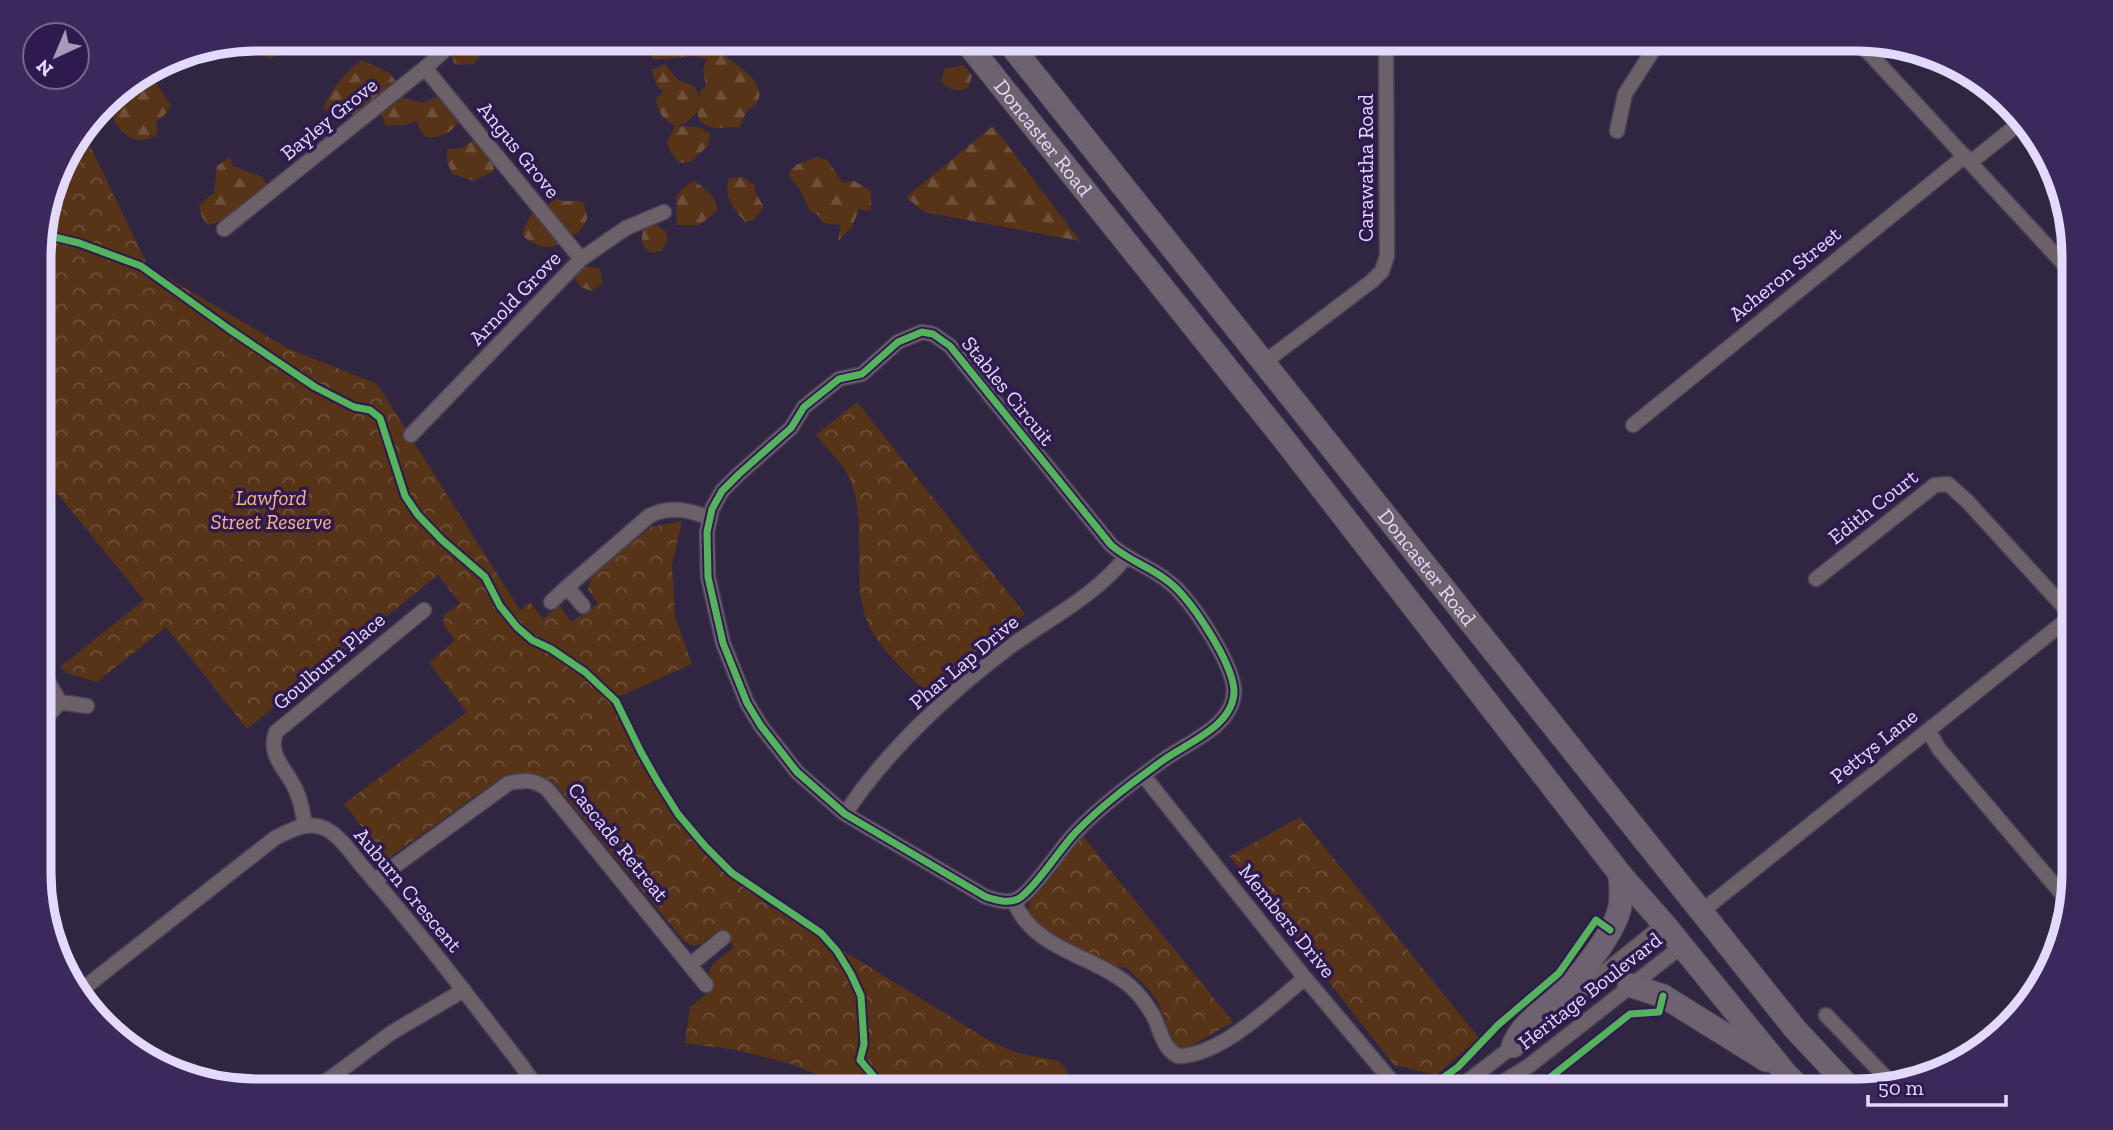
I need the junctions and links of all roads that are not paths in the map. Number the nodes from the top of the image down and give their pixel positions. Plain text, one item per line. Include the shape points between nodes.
1 (444, 51) edge
2 (973, 51) edge
3 (1016, 51) edge
4 (1386, 51) edge
5 (1653, 51) edge
6 (1867, 52) edge
7 (425, 68) junction
8 (2015, 126) edge
9 (1617, 131) dead end
10 (1968, 159) junction
11 (664, 212) dead end
12 (224, 229) dead end
13 (581, 259) junction
14 (2062, 263) edge
15 (1262, 364) junction
16 (1238, 383) junction
17 (1633, 425) dead end
18 (411, 435) dead end
19 (710, 518) junction
20 (1126, 557) junction
21 (1816, 579) dead end
22 (567, 587) junction
23 (551, 601) dead end
24 (2062, 603) edge
25 (583, 606) dead end
26 (424, 610) dead end
27 (2062, 624) edge
28 (51, 687) edge
29 (60, 702) junction
30 (87, 706) dead end
31 (51, 712) edge
32 (1928, 730) junction
33 (1143, 775) junction
34 (845, 814) junction
35 (305, 826) junction
36 (1620, 874) junction
37 (374, 881) junction
38 (2061, 892) edge
39 (1014, 901) junction
40 (1702, 911) junction
41 (1664, 924) junction
42 (723, 938) dead end
43 (1682, 946) junction
44 (690, 965) junction
45 (1305, 978) junction
46 (706, 985) dead end
47 (1629, 985) junction
48 (85, 987) edge
49 (464, 990) junction
50 (1826, 1015) dead end
51 (1513, 1046) junction
52 (1786, 1074) junction
53 (1885, 1077) edge
54 (329, 1079) edge
55 (531, 1079) edge
56 (1390, 1079) edge
57 (1470, 1079) edge
58 (1508, 1079) edge
59 (1791, 1079) edge
60 (1842, 1079) edge

1 - 7 street, Bayley Grove
2 - 16 main road, Doncaster Road
3 - 15 main road, Doncaster Road
4 - 15 street, Carawatha Road via 1387,256 1382,271
5 - 9 street via 1625,94
6 - 10 street
7 - 12 street, Bayley Grove
7 - 13 street, Angus Grove
8 - 10 street, Acheron Street
10 - 14 street
10 - 17 street, Acheron Street
11 - 13 street, Arnold Grove via 626,228
13 - 18 street, Arnold Grove
15 - 16 main road
15 - 40 main road, Doncaster Road
16 - 36 main road, Doncaster Road
19 - 20 street, Stables Circuit via 722,491 791,428 804,407 839,379 862,374 898,342 922,332 950,346 1111,545
19 - 22 street via 674,509 656,512
19 - 34 street, Stables Circuit via 707,553 712,600 747,703 797,772
20 - 33 street, Stables Circuit via 1172,584 1214,639 1234,687 1234,698 1222,720
20 - 34 street, Phar Lap Drive via 1099,584 1009,648 945,702 887,759
21 - 24 street, Edith Court via 1935,485 1948,484
22 - 23 street
22 - 25 street
26 - 35 street, Goulburn Place via 276,732 273,751 296,789
27 - 32 street, Pettys Lane
28 - 29 street
29 - 30 street
29 - 31 street
32 - 38 street
32 - 40 street, Pettys Lane
33 - 39 street, Stables Circuit via 1096,812 1029,890
33 - 45 street, Members Drive
34 - 39 street, Stables Circuit via 986,897
35 - 37 street, Auburn Crescent via 326,829 337,837
35 - 48 street via 275,838
36 - 41 main road, Doncaster Road
36 - 51 main road via 1620,906 1610,930 1567,989 1518,1032
37 - 44 street, Cascade Retreat via 509,783 538,782
37 - 49 street, Auburn Crescent
39 - 45 street via 1026,923 1045,939 1115,975 1136,992 1155,1019 1167,1048 1178,1056 1195,1054 1224,1040
40 - 41 main road
40 - 43 main road
40 - 60 main road, Doncaster Road via 1795,1029
41 - 43 main road, Doncaster Road
41 - 51 street, Heritage Boulevard
42 - 44 street
43 - 47 street, Heritage Boulevard
43 - 52 main road, Doncaster Road
44 - 46 street, Cascade Retreat
45 - 56 street, Members Drive
47 - 52 main road via 1663,996
47 - 58 street, Heritage Boulevard
49 - 54 street via 391,1033
49 - 55 street, Auburn Crescent
50 - 53 street
51 - 57 street, Heritage Boulevard
52 - 59 main road, Doncaster Road

